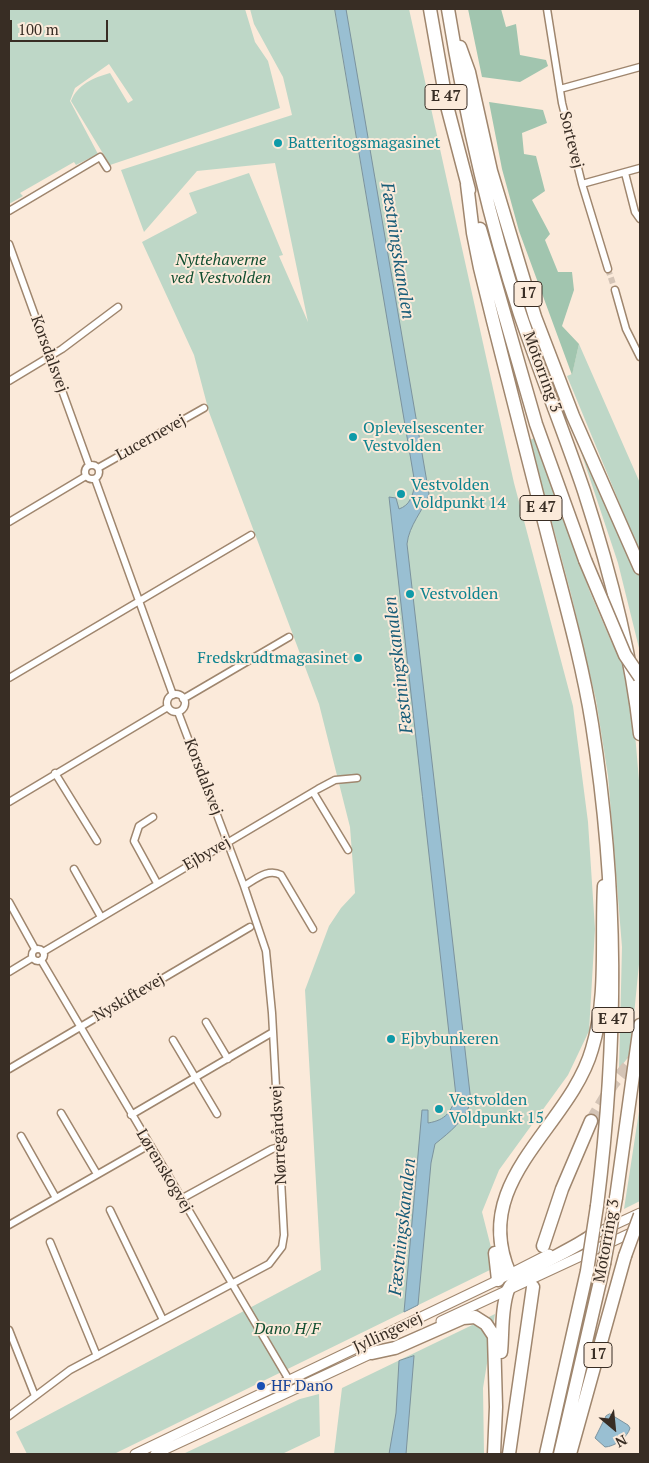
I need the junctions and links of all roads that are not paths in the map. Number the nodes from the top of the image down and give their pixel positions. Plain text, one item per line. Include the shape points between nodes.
1 (430, 9) edge
2 (448, 9) edge
3 (547, 9) edge
4 (640, 67) edge
5 (560, 89) junction
6 (107, 168) dead end
7 (640, 168) edge
8 (625, 173) junction
9 (467, 184) junction
10 (582, 184) junction
11 (9, 211) edge
12 (640, 220) edge
13 (9, 244) edge
14 (608, 269) tunnel mouth
15 (615, 290) tunnel mouth
16 (118, 307) dead end
17 (640, 356) edge
18 (50, 357) junction
19 (9, 381) edge
20 (204, 408) dead end
21 (89, 465) junction
22 (98, 468) junction
23 (86, 476) junction
24 (95, 479) junction
25 (9, 522) edge
26 (251, 535) dead end
27 (640, 568) edge
28 (140, 601) junction
29 (617, 603) junction
30 (289, 637) dead end
31 (640, 672) edge
32 (640, 677) edge
33 (9, 678) edge
34 (173, 695) junction
35 (184, 700) junction
36 (168, 707) junction
37 (178, 712) junction
38 (640, 734) edge
39 (55, 774) junction
40 (357, 778) dead end
41 (313, 792) junction
42 (9, 802) edge
43 (154, 817) dead end
44 (607, 833) junction
45 (97, 841) dead end
46 (228, 842) junction
47 (348, 850) dead end
48 (74, 869) dead end
49 (157, 883) junction
50 (244, 886) junction
51 (9, 902) edge
52 (101, 917) junction
53 (250, 927) dead end
54 (313, 929) dead end
55 (35, 949) junction
56 (43, 952) junction
57 (32, 958) junction
58 (41, 960) junction
59 (9, 972) edge
60 (206, 1022) dead end
61 (640, 1025) edge
62 (79, 1027) junction
63 (273, 1032) junction
64 (174, 1040) dead end
65 (228, 1059) junction
66 (9, 1069) edge
67 (196, 1078) junction
68 (61, 1113) dead end
69 (217, 1114) dead end
70 (131, 1115) junction
71 (591, 1121) tunnel mouth
72 (21, 1136) dead end
73 (149, 1145) junction
74 (279, 1147) junction
75 (521, 1162) junction
76 (97, 1174) junction
77 (56, 1198) junction
78 (181, 1199) junction
79 (110, 1210) dead end
80 (640, 1214) edge
81 (9, 1225) edge
82 (640, 1228) edge
83 (590, 1236) joint
84 (50, 1242) dead end
85 (543, 1246) dead end
86 (498, 1280) junction
87 (522, 1280) junction
88 (232, 1283) junction
89 (508, 1290) junction
90 (163, 1320) junction
91 (9, 1330) edge
92 (372, 1353) junction
93 (97, 1356) junction
94 (289, 1380) junction
95 (35, 1396) junction
96 (496, 1407) junction
97 (9, 1416) edge
98 (135, 1454) edge
99 (155, 1454) edge
100 (494, 1454) edge
101 (509, 1454) edge
102 (546, 1454) edge
103 (560, 1454) edge
104 (570, 1454) edge

1 - 9 highway, E 47 via 447,106
2 - 27 highway, 17 via 469,72 491,172 535,317 573,416
2 - 29 highway, Motorring 3 / E 47 via 478,166 504,263 584,490
3 - 5 street, Sortevej
4 - 5 street
5 - 10 street, Sortevej
6 - 11 street via 100,157
7 - 8 street
8 - 10 street
8 - 12 street via 634,212
9 - 32 highway, 17, bridge via 536,424 585,560 625,654
9 - 44 highway, E 47 via 480,268 576,647 592,723
10 - 14 street, Sortevej
13 - 18 street, Korsdalsvej
15 - 17 street via 626,329
16 - 18 street
18 - 19 street
18 - 21 street, Korsdalsvej
20 - 22 street, Lucernevej
21 - 22 street
21 - 23 street via 84,471
22 - 24 street
23 - 24 street
23 - 25 street
24 - 28 street
26 - 28 street
28 - 33 street
28 - 34 street
29 - 31 highway
29 - 38 highway, Motorring 3 / E 47
30 - 35 street
34 - 35 street
34 - 36 street via 168,700
35 - 37 street via 183,708
36 - 37 street
36 - 39 street
37 - 46 street, Korsdalsvej
39 - 42 street
39 - 45 street
40 - 41 street, Ejbyvej via 335,780
41 - 46 street, Ejbyvej
41 - 47 street
43 - 49 street via 139,826 134,842
44 - 75 highway via 604,961 600,1013 592,1050 578,1081
44 - 102 highway, Motorring 3 / E 47, bridge via 614,983 611,1077 587,1271
46 - 49 street, Ejbyvej
46 - 50 street, Nørregårdsvej
48 - 52 street
49 - 52 street, Ejbyvej
50 - 54 street via 267,872 281,875
50 - 63 street, Nørregårdsvej via 266,951
51 - 55 street
52 - 56 street, Ejbyvej
53 - 62 street, Nyskiftevej
55 - 56 street
55 - 57 street
56 - 58 street
57 - 58 street
57 - 59 street
58 - 62 street, Lørenskogvej
60 - 65 street
61 - 103 highway, Motorring 3 / E 47, bridge via 604,1264
62 - 66 street, Nyskiftevej
62 - 70 street, Lørenskogvej
63 - 65 street
63 - 74 street, Nørregårdsvej
64 - 67 street
65 - 67 street
67 - 69 street
67 - 70 street
68 - 76 street
70 - 73 street, Lørenskogvej
71 - 85 highway via 562,1188
72 - 77 street
73 - 76 street
73 - 78 street, Lørenskogvej
74 - 78 street
74 - 88 street, Nørregårdsvej via 282,1247 269,1264
75 - 86 highway via 513,1167 503,1186 495,1214 493,1239
75 - 87 highway via 503,1208 500,1227 502,1251
76 - 77 street
77 - 81 street
78 - 88 street, Lørenskogvej
79 - 90 street
80 - 83 street
80 - 104 highway, 17, bridge via 625,1256
82 - 87 street, Jyllingevej
83 - 87 highway
84 - 93 street
86 - 87 street, Jyllingevej
86 - 94 street, Jyllingevej
87 - 89 highway
87 - 101 highway
88 - 90 street, Nørregårdsvej
88 - 94 street, Lørenskogvej
89 - 92 street, Jyllingevej
89 - 96 highway
90 - 93 street, Nørregårdsvej
91 - 95 street
92 - 96 highway via 396,1348 463,1318 475,1317 486,1324 494,1336
92 - 99 street, Jyllingevej
93 - 95 street, Nørregårdsvej via 70,1370
94 - 98 street, Jyllingevej
95 - 97 street, Nørregårdsvej
96 - 100 highway

